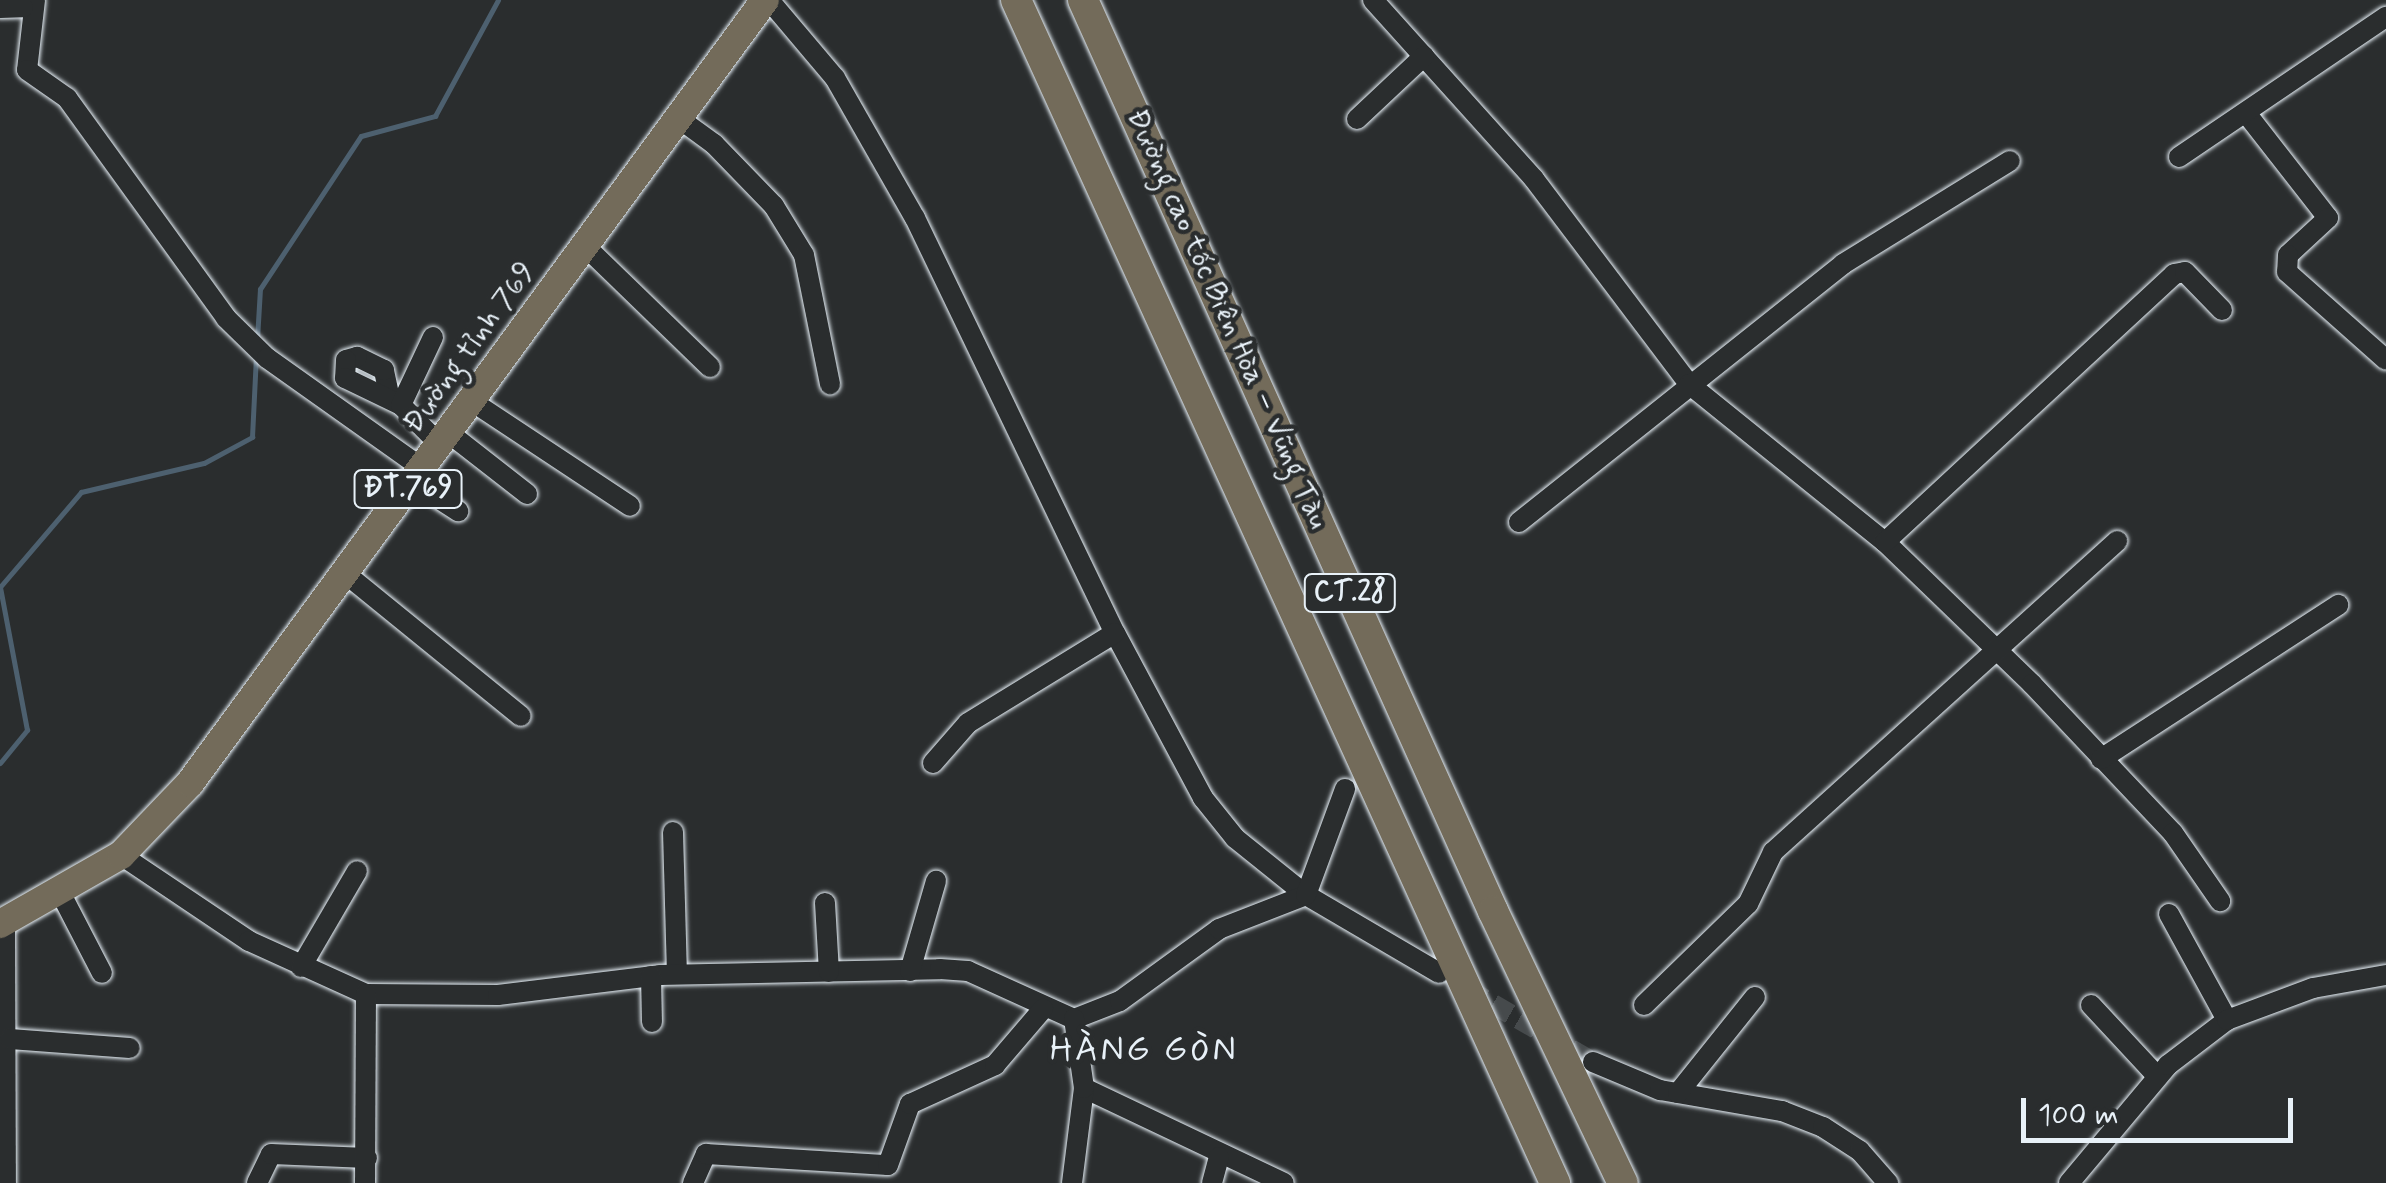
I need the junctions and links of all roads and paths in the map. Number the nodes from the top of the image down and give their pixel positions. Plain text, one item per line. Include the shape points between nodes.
1 (1016, 0) edge
2 (1083, 0) edge
3 (1374, 0) edge
4 (762, 1) edge
5 (29, 3) edge
6 (0, 8) edge
7 (2386, 17) edge
8 (1424, 56) junction
9 (2246, 112) junction
10 (678, 117) junction
11 (1356, 120) dead end
12 (2179, 158) dead end
13 (2010, 161) dead end
14 (584, 246) junction
15 (2222, 310) dead end
16 (433, 336) dead end
17 (2386, 360) edge
18 (710, 367) dead end
19 (830, 384) dead end
20 (1689, 384) junction
21 (472, 402) junction
22 (444, 439) junction
23 (418, 476) junction
24 (527, 494) dead end
25 (630, 506) dead end
26 (458, 511) dead end
27 (1520, 522) dead end
28 (2116, 541) dead end
29 (1886, 542) junction
30 (346, 574) junction
31 (2338, 605) dead end
32 (1114, 633) junction
33 (1994, 648) junction
34 (521, 716) dead end
35 (2101, 758) junction
36 (933, 763) dead end
37 (1345, 789) dead end
38 (673, 832) dead end
39 (121, 854) junction
40 (357, 871) dead end
41 (936, 882) dead end
42 (60, 892) junction
43 (1306, 895) junction
44 (2220, 901) dead end
45 (826, 904) dead end
46 (2169, 914) dead end
47 (3, 922) edge
48 (301, 967) junction
49 (829, 972) junction
50 (910, 972) junction
51 (102, 973) dead end
52 (1439, 973) dead end
53 (677, 974) junction
54 (2386, 975) edge
55 (650, 976) junction
56 (366, 994) junction
57 (1755, 997) dead end
58 (2090, 1004) dead end
59 (1644, 1005) dead end
60 (1043, 1009) junction
61 (1074, 1019) junction
62 (2227, 1020) junction
63 (652, 1022) dead end
64 (10, 1039) junction
65 (130, 1048) dead end
66 (1593, 1062) tunnel mouth
67 (2158, 1077) junction
68 (1084, 1088) junction
69 (1678, 1094) junction
70 (1219, 1157) junction
71 (366, 1158) junction
72 (1246, 1176) edge
73 (6, 1183) edge
74 (257, 1183) edge
75 (365, 1183) edge
76 (692, 1183) edge
77 (1072, 1183) edge
78 (1212, 1183) edge
79 (1284, 1183) edge
80 (1555, 1183) edge
81 (1623, 1183) edge
82 (1888, 1183) edge
83 (2069, 1183) edge

1 - 80 highway, Đường cao tốc Biên Hòa – Vũng Tàu / CT.28
2 - 81 highway, Đường cao tốc Biên Hòa – Vũng Tàu / CT.28 via 1493,911
3 - 8 street
4 - 10 main road, Đường tỉnh 769 / ĐT.769
4 - 32 street via 835,78 915,218
5 - 6 street
5 - 23 street via 27,70 67,98 179,258 267,358
7 - 9 street
8 - 11 street
8 - 20 street via 1534,179
9 - 12 street
9 - 17 street via 2328,218 2288,255 2287,272
10 - 14 main road, Đường tỉnh 769 / ĐT.769
10 - 19 street via 774,206 804,255
13 - 20 street via 1843,264
14 - 18 street
14 - 21 main road, Đường tỉnh 769 / ĐT.769
15 - 29 street via 2185,272 2174,274
16 - 22 street via 396,402
20 - 27 street
20 - 29 street
21 - 22 main road, Đường tỉnh 769 / ĐT.769
21 - 25 street
22 - 23 main road, Đường tỉnh 769 / ĐT.769
22 - 24 street
23 - 26 street
23 - 30 main road, Đường tỉnh 769 / ĐT.769
28 - 33 street
29 - 33 street
30 - 34 street
30 - 39 main road, Đường tỉnh 769 / ĐT.769 via 190,783
31 - 35 street
32 - 36 street via 968,723
32 - 43 street via 1203,798 1234,838
33 - 35 street
33 - 59 street via 1773,852 1748,904
35 - 44 street via 2172,833
37 - 43 street
38 - 53 street
39 - 42 main road, Đường tỉnh 769 / ĐT.769
39 - 48 street via 249,941
40 - 48 street
41 - 50 street
42 - 47 main road, Đường tỉnh 769 / ĐT.769
42 - 51 street
43 - 52 street
43 - 61 street via 1219,929 1120,1001
45 - 49 street
46 - 62 street
47 - 64 street
48 - 56 street
49 - 50 street
49 - 53 street
50 - 60 street via 968,971
53 - 55 street
54 - 62 street via 2313,988
55 - 56 street via 498,995
55 - 63 street
56 - 71 street
57 - 69 street
58 - 67 street
60 - 61 street
60 - 76 street via 996,1065 910,1104 888,1165 706,1154
61 - 68 street
62 - 67 street
64 - 65 street
64 - 73 street
66 - 69 street
67 - 83 street
68 - 70 street
68 - 77 street
69 - 82 street via 1782,1111 1823,1126 1860,1151
70 - 72 street
70 - 78 street
71 - 74 street via 271,1154
71 - 75 street
72 - 79 street

